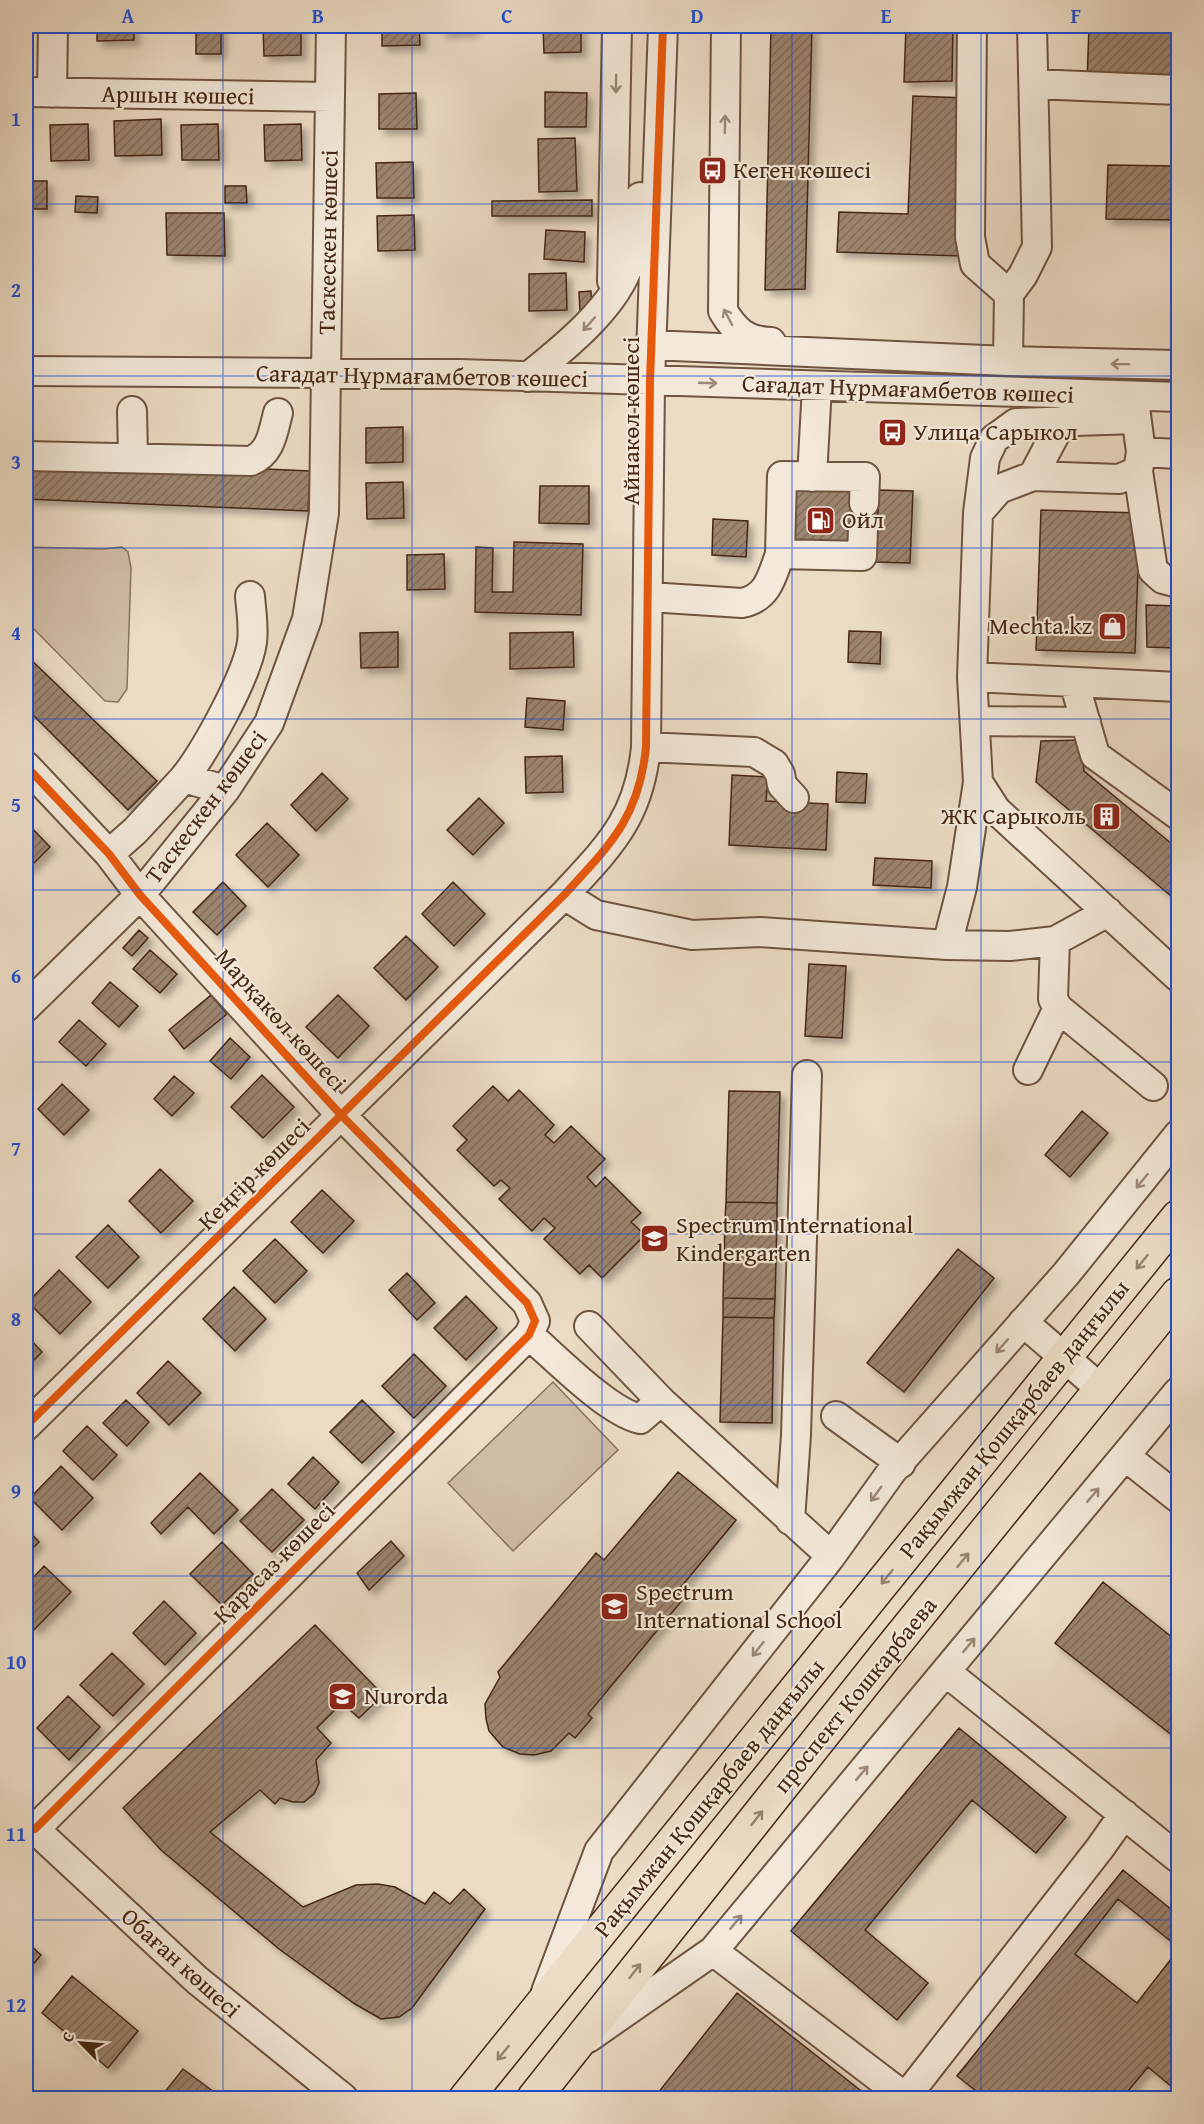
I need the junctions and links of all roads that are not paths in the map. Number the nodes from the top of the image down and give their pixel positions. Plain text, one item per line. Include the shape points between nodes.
1 (53, 26) edge
2 (331, 26) edge
3 (617, 26) edge
4 (663, 26) edge
5 (726, 26) edge
6 (972, 26) edge
7 (1032, 26) edge
8 (662, 81) junction
9 (1034, 84) junction
10 (1179, 90) edge
11 (39, 92) edge
12 (330, 97) junction
13 (658, 135) junction
14 (614, 202) junction
15 (1009, 294) junction
16 (611, 296) junction
17 (651, 345) junction
18 (921, 357) junction
19 (1008, 361) junction
20 (1179, 365) edge
21 (26, 371) edge
22 (326, 374) junction
23 (528, 376) junction
24 (650, 381) junction
25 (818, 386) junction
26 (1179, 397) edge
27 (1135, 407) junction
28 (132, 411) dead end
29 (278, 413) dead end
30 (1062, 421) junction
31 (1179, 454) edge
32 (26, 456) edge
33 (134, 458) junction
34 (1140, 461) junction
35 (1033, 476) junction
36 (812, 477) junction
37 (978, 513) junction
38 (780, 554) junction
39 (1179, 583) edge
40 (250, 596) dead end
41 (650, 597) junction
42 (972, 677) junction
43 (1074, 682) junction
44 (1179, 687) edge
45 (975, 721) junction
46 (1086, 722) junction
47 (646, 747) junction
48 (26, 766) edge
49 (184, 778) junction
50 (978, 782) junction
51 (225, 790) junction
52 (794, 798) dead end
53 (630, 815) joint
54 (1179, 815) edge
55 (109, 854) junction
56 (140, 895) junction
57 (564, 895) junction
58 (1108, 912) junction
59 (1055, 941) junction
60 (947, 945) junction
61 (1179, 976) edge
62 (26, 1007) edge
63 (1058, 1008) junction
64 (1028, 1070) dead end
65 (807, 1075) dead end
66 (1153, 1086) dead end
67 (341, 1115) junction
68 (1179, 1135) edge
69 (1179, 1217) edge
70 (1179, 1294) edge
71 (1023, 1322) junction
72 (589, 1326) dead end
73 (532, 1328) junction
74 (1064, 1357) junction
75 (1101, 1389) junction
76 (1179, 1392) edge
77 (661, 1401) junction
78 (836, 1416) dead end
79 (26, 1426) edge
80 (1125, 1456) junction
81 (901, 1463) junction
82 (1179, 1498) edge
83 (790, 1520) junction
84 (831, 1556) junction
85 (946, 1672) junction
86 (1124, 1814) junction
87 (30, 1825) edge
88 (1179, 1858) edge
89 (712, 1951) junction
90 (540, 2008) junction
91 (574, 2047) junction
92 (343, 2098) edge
93 (466, 2098) edge
94 (534, 2098) edge
95 (905, 2098) edge

1 - 11 street
2 - 12 street, Таскескен көшесі
3 -> 14 street
4 - 8 street, Айнакөл көшесі
18 -> 5 street via 879,345 757,341 742,336 723,311
6 - 15 street via 970,237 975,264
7 - 9 street
8 - 13 street, Айнакөл көшесі
8 - 14 street
9 - 10 street
9 - 15 street via 1037,247
11 - 12 street, Аршын көшесі
12 - 22 street, Таскескен көшесі
13 - 16 street via 643,183 630,263
13 - 17 street, Айнакөл көшесі
14 - 16 street
15 - 19 street
16 -> 23 street via 588,326
17 - 18 street, Сағадат Нұрмағамбетов көшесі
17 - 24 street, Айнакөл көшесі
18 - 19 street, Сағадат Нұрмағамбетов көшесі
20 -> 19 street, Сағадат Нұрмағамбетов көшесі
21 - 22 street, Сағадат Нұрмағамбетов көшесі
22 - 23 street, Сағадат Нұрмағамбетов көшесі
22 - 51 street, Таскескен көшесі via 324,513 308,619 269,723
23 - 24 street, Сағадат Нұрмағамбетов көшесі
24 -> 25 street, Сағадат Нұрмағамбетов көшесі
24 - 41 street, Айнакөл көшесі
25 - 27 street, Сағадат Нұрмағамбетов көшесі
25 - 36 street
26 - 27 street, Сағадат Нұрмағамбетов көшесі
27 - 30 street
27 - 34 street
28 - 33 street
29 - 33 street via 268,446 262,456 251,461
30 - 35 street
30 - 37 street via 1016,423 994,439 985,458
31 - 34 street
32 - 33 street
34 - 35 street via 1119,479
34 - 39 street via 1154,570 1163,579
35 - 37 street via 999,489
36 - 38 street via 782,476
36 - 38 street via 865,477 862,556
37 - 42 street
38 - 41 street via 764,593 754,601
40 - 49 street via 252,641 245,667 198,760
41 - 47 street, Айнакөл көшесі
42 - 43 street
42 - 45 street
43 - 44 street
43 - 46 street
45 - 46 street
45 - 50 street
46 - 54 street via 1095,755
47 - 52 street via 754,752 774,764 782,785
47 - 53 street, Айнакөл көшесі via 639,792
48 - 55 street, Марқакөл көшесі
49 - 51 street
49 - 55 street
50 - 58 street via 996,810
50 - 60 street via 962,887
51 - 56 street, Таскескен көшесі
53 - 57 street, Кеңгір көшесі via 612,843
55 - 56 street, Марқакөл көшесі
56 - 62 street, Таскескен көшесі
56 - 67 street, Марқакөл көшесі
57 - 60 street via 596,915 692,935 760,932
57 - 67 street, Кеңгір көшесі
58 - 59 street
58 - 61 street
59 - 60 street via 1010,946
59 - 63 street via 1053,999
63 - 64 street
63 - 66 street
65 - 83 street
67 - 73 street, Марқакөл көшесі via 527,1303
67 - 79 street, Кеңгір көшесі
68 -> 71 street
69 -> 74 main road, Рақымжан Қошқарбаев даңғылы
70 - 75 main road, проспект Кошкарбаева
71 - 74 street
71 -> 81 street
72 - 77 street
73 - 77 street, Марқакөл көшесі via 598,1394 629,1417 640,1419
73 - 87 street, Қарасаз көшесі
74 - 75 street
74 -> 90 main road, Рақымжан Қошқарбаев даңғылы
91 -> 75 main road, проспект Кошкарбаева
76 - 80 street
77 - 83 street
78 - 81 street
80 - 82 street
85 -> 80 street
81 -> 84 street
83 - 84 street
84 -> 90 street via 598,1851
85 - 86 street
89 -> 85 street
86 - 88 street
86 - 95 street
87 - 92 street, Обаған көшесі via 197,1980
89 - 91 street
89 - 95 street
90 -> 93 main road, Рақымжан Қошқарбаев даңғылы
91 - 94 main road, проспект Кошкарбаева

